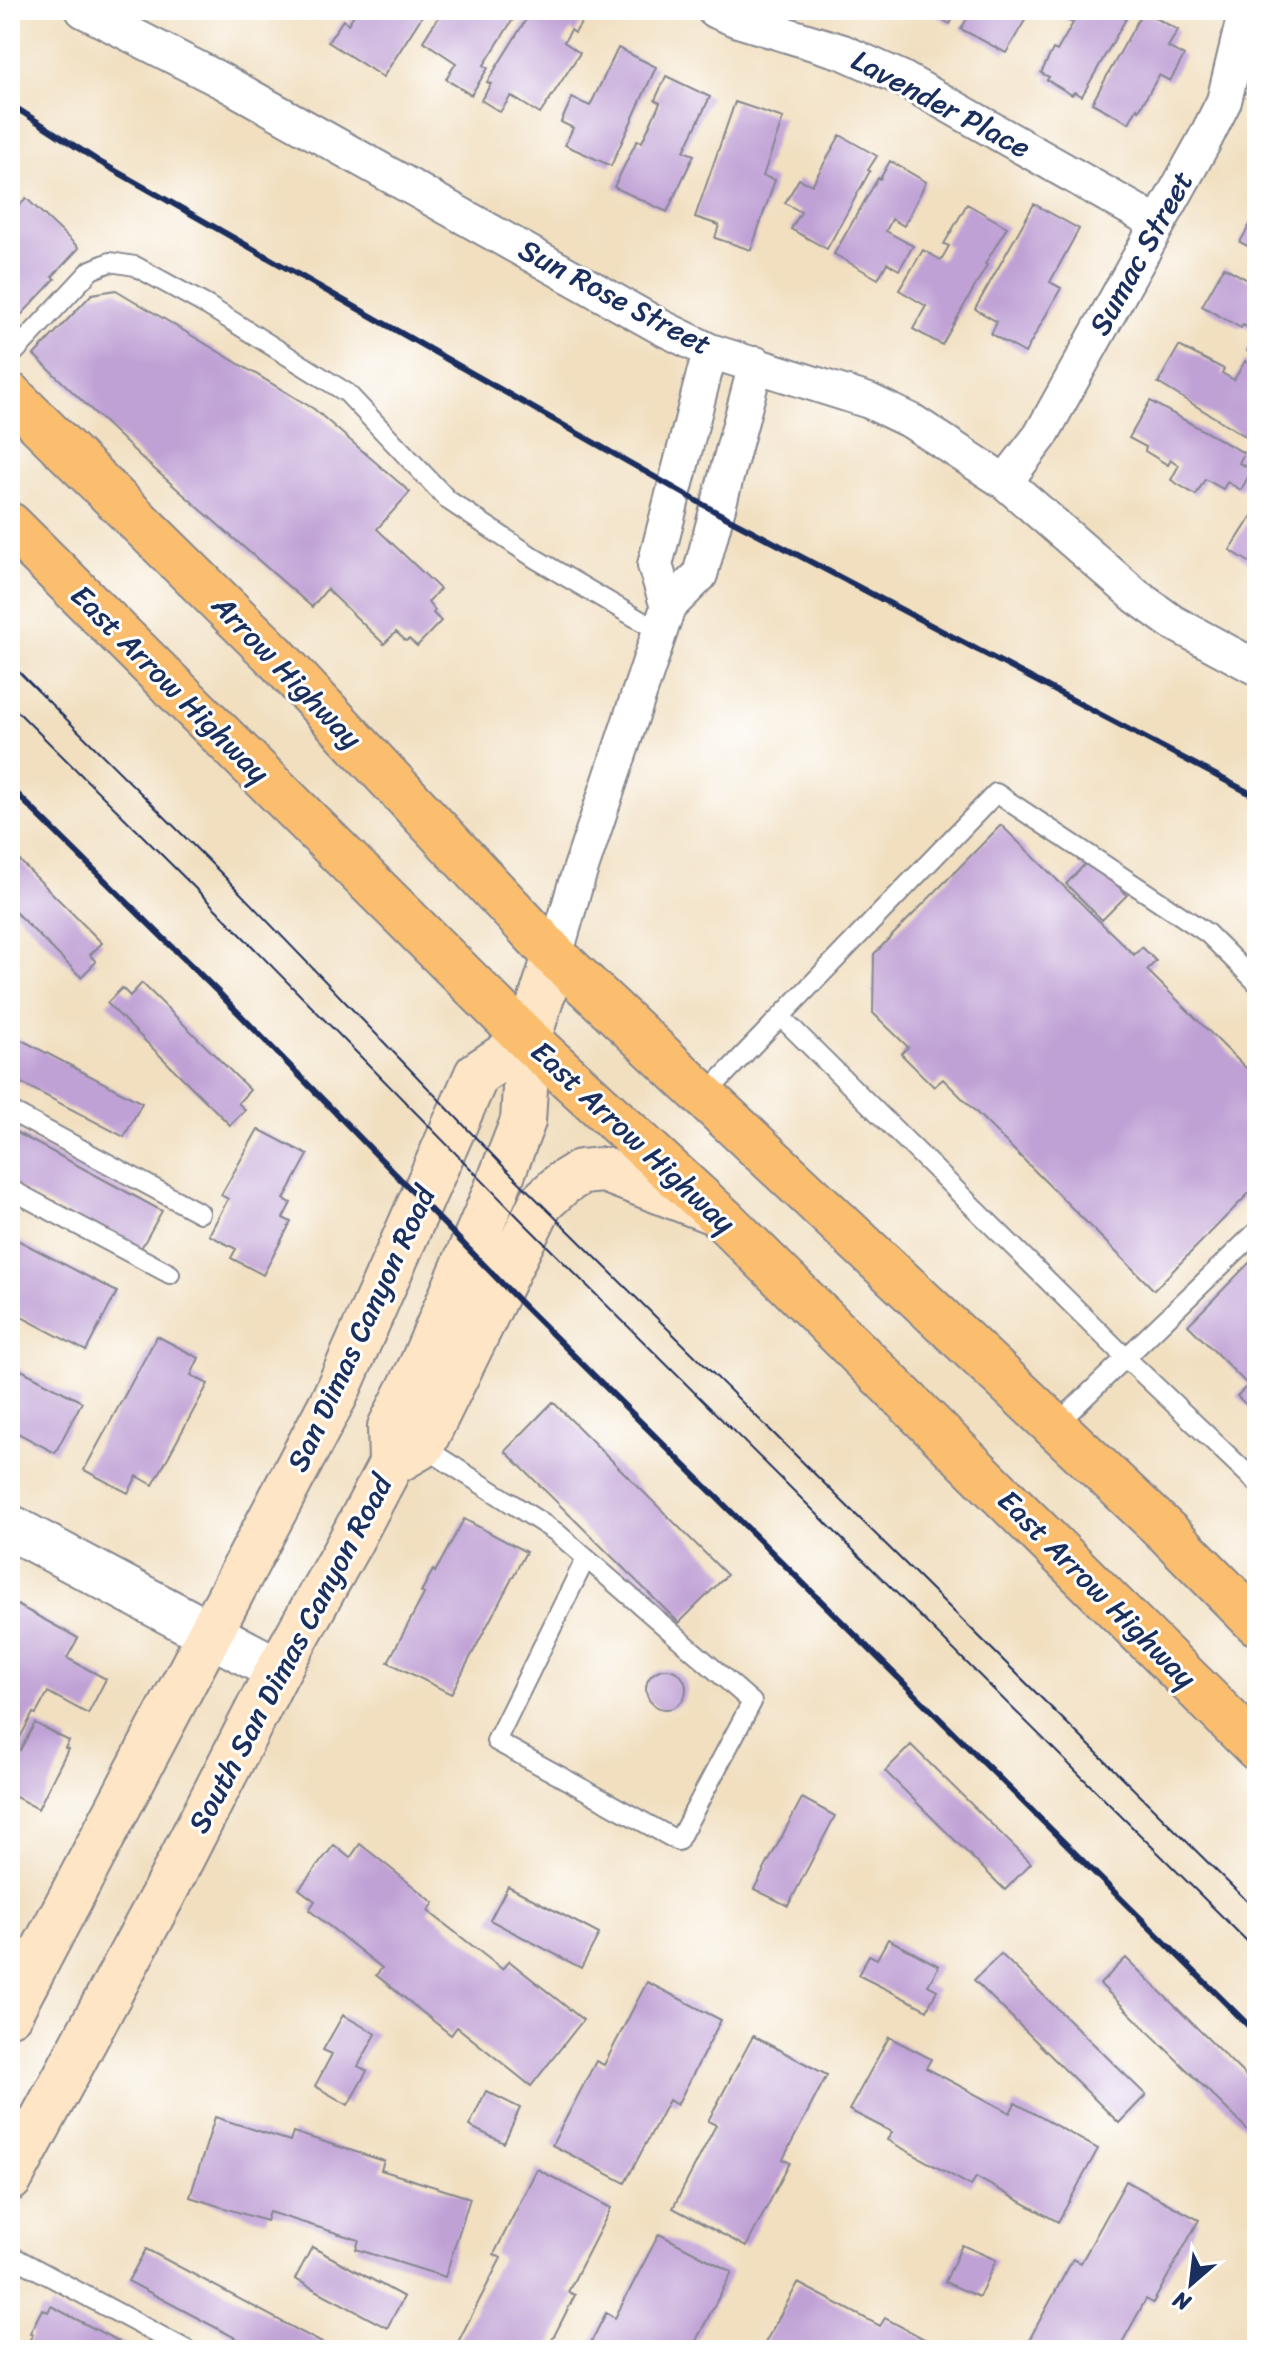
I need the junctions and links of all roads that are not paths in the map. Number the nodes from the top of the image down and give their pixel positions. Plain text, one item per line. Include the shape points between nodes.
1 (83, 10) edge
2 (714, 10) edge
3 (1246, 10) edge
4 (1157, 223) junction
5 (710, 351) junction
6 (10, 357) edge
7 (756, 364) junction
8 (10, 395) edge
9 (1005, 482) junction
10 (10, 525) edge
11 (664, 620) junction
12 (1257, 668) edge
13 (555, 956) junction
14 (1257, 983) edge
15 (782, 1018) junction
16 (528, 1040) junction
17 (704, 1096) junction
18 (10, 1111) edge
19 (10, 1189) edge
20 (714, 1212) junction
21 (200, 1213) dead end
22 (1257, 1231) edge
23 (170, 1274) dead end
24 (1126, 1358) junction
25 (1054, 1427) junction
26 (407, 1455) junction
27 (1257, 1483) edge
28 (10, 1527) edge
29 (586, 1558) junction
30 (1247, 1607) edge
31 (210, 1634) junction
32 (278, 1670) junction
33 (1257, 1748) edge
34 (10, 2013) edge
35 (10, 2179) edge
36 (10, 2255) edge
37 (187, 2350) edge

1 - 5 street, Sun Rose Street via 222,81
2 - 4 street, Lavender Place via 843,52 901,78
3 - 4 street, Sumac Street via 1224,101
4 - 9 street, Sumac Street via 1041,435
5 - 7 street, Sun Rose Street
5 - 11 street via 655,565
6 - 11 lane via 91,270 110,262 135,266 347,393 448,500 536,559
7 - 9 street, Sun Rose Street via 869,401 913,422
7 - 11 street, South San Dimas Canyon Road via 700,575
8 - 13 main road, Arrow Highway via 273,654
9 - 12 street, Sun Rose Street via 1136,596
10 - 16 main road, East Arrow Highway
11 - 13 street, South San Dimas Canyon Road
13 - 16 main road, South San Dimas Canyon Road
13 - 17 main road
14 - 15 lane via 1207,933 996,793
15 - 17 lane
15 - 24 lane
16 - 20 main road, East Arrow Highway
16 - 26 main road, South San Dimas Canyon Road via 523,1121 422,1364 390,1427
16 - 31 main road, San Dimas Canyon Road via 477,1074 335,1396
17 - 25 main road
18 - 21 lane
19 - 23 lane
20 - 26 main road via 604,1170 581,1172 563,1183 541,1203
20 - 33 main road, East Arrow Highway
22 - 24 lane
24 - 25 lane
24 - 27 lane
25 - 30 main road
26 - 29 lane via 556,1532
26 - 32 main road, South San Dimas Canyon Road via 350,1542
28 - 31 street
29 - 29 lane via 752,1702 678,1841 496,1741
31 - 32 street
31 - 34 main road
32 - 35 main road, South San Dimas Canyon Road
36 - 37 lane

